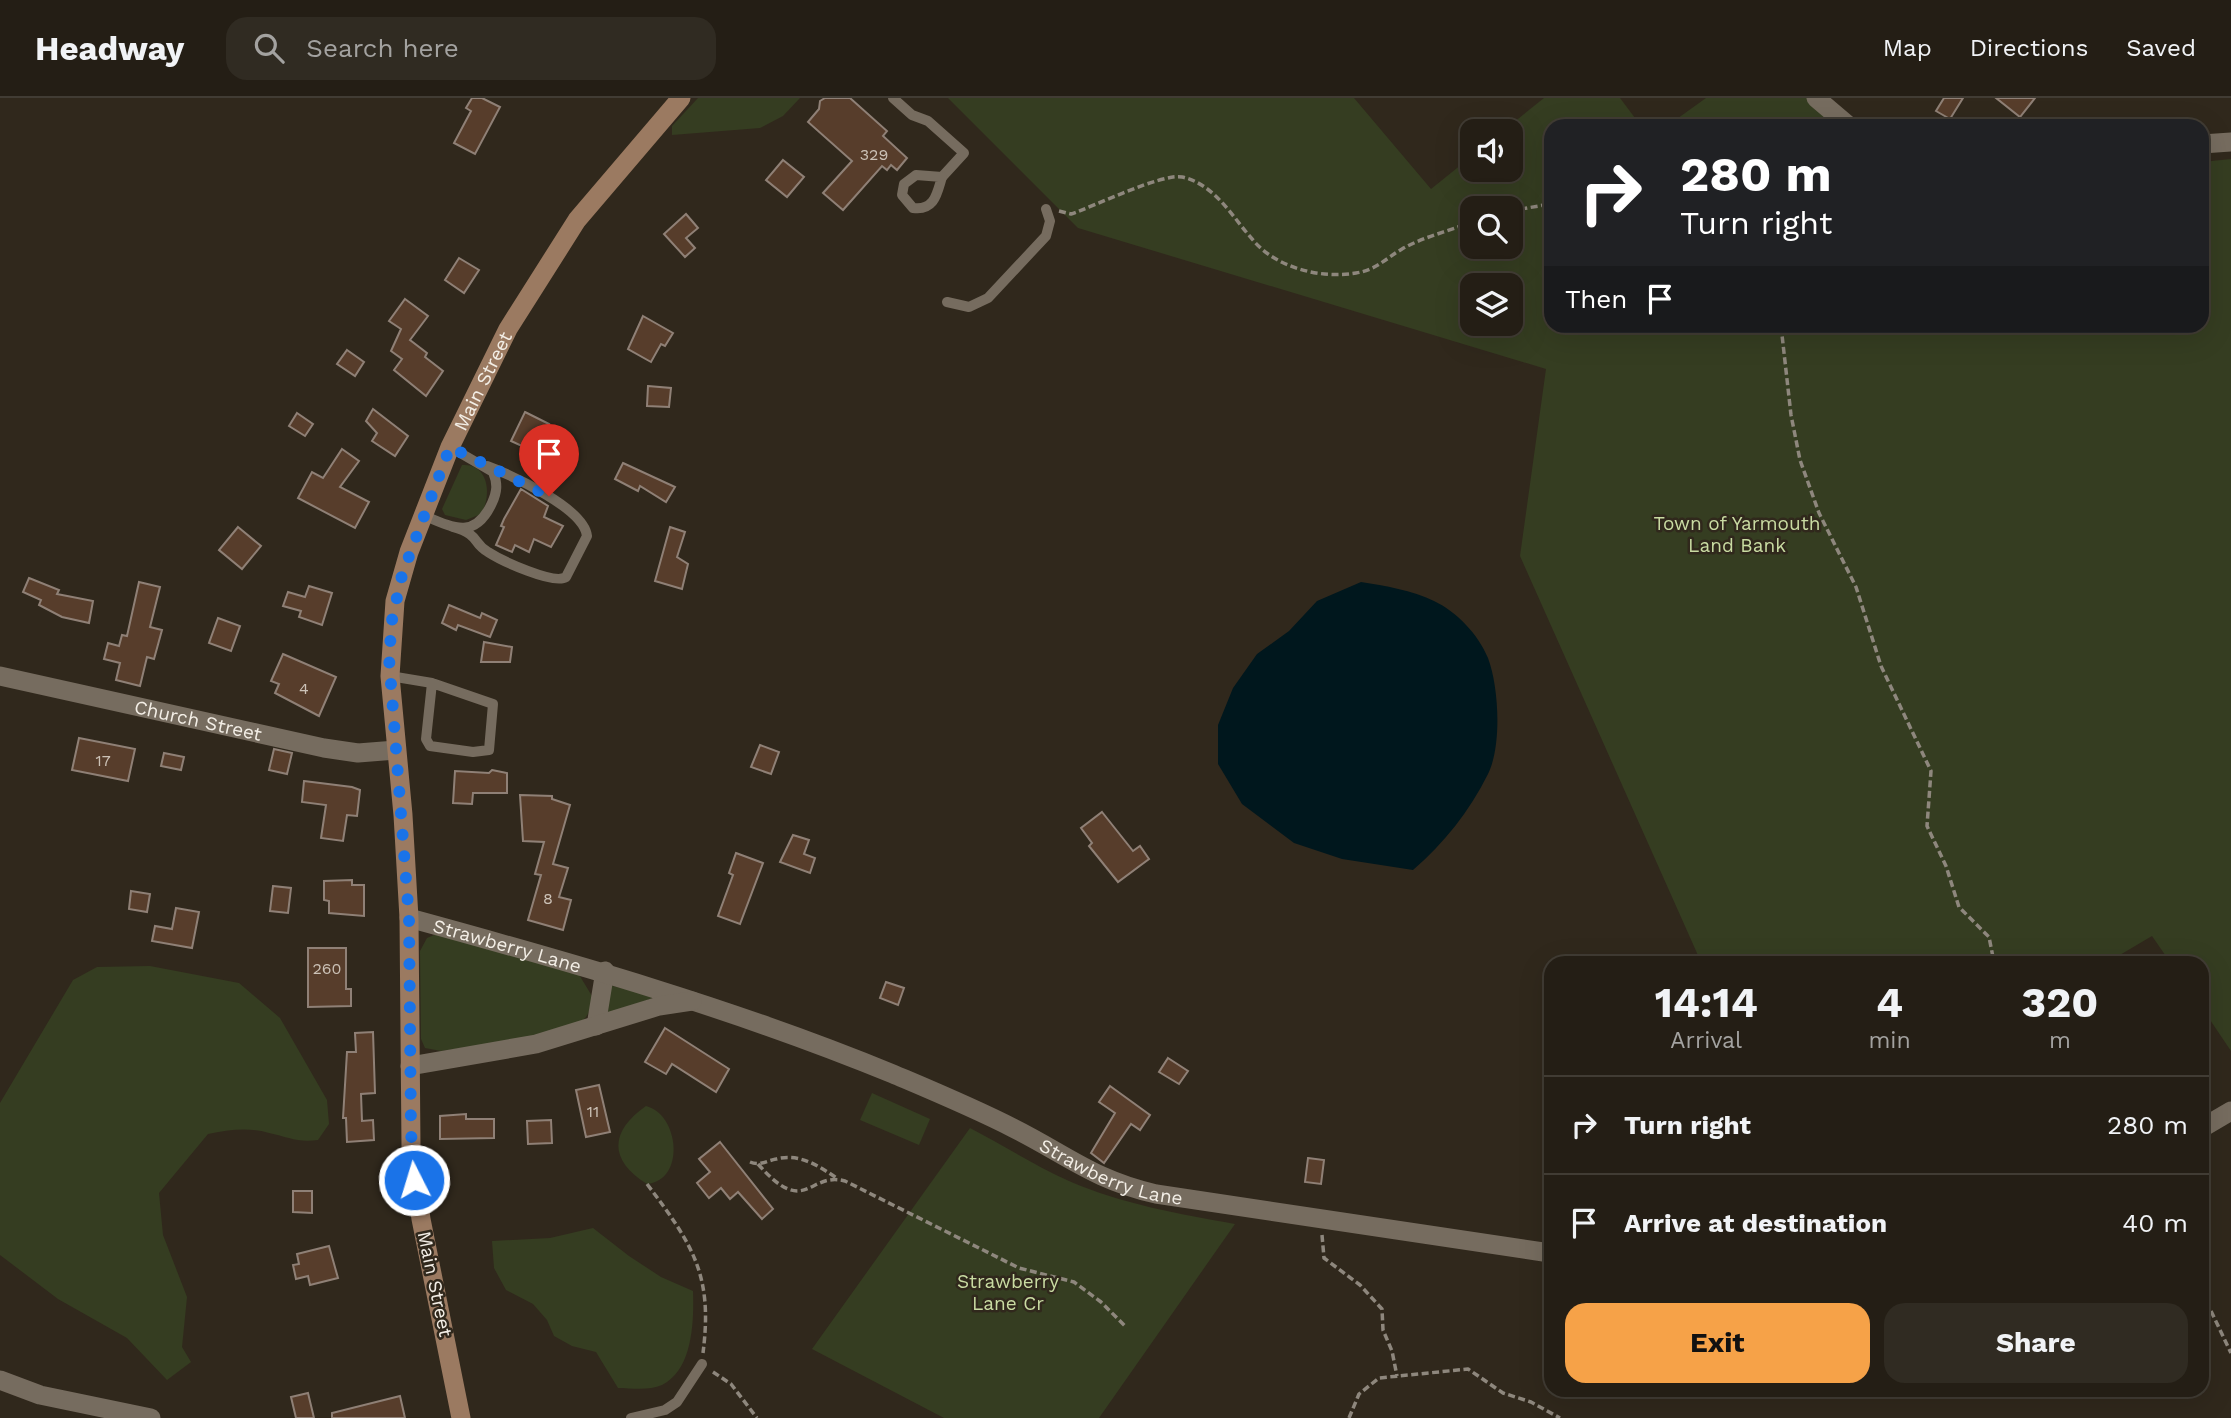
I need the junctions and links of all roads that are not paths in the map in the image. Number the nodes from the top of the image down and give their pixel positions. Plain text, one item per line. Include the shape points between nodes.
1 (681, 98) edge
2 (893, 98) edge
3 (1816, 98) edge
4 (1841, 119) edge
5 (2231, 142) edge
6 (2209, 144) edge
7 (942, 177) dead end
8 (1046, 209) road end
9 (947, 302) dead end
10 (450, 447) junction
11 (487, 466) junction
12 (422, 515) junction
13 (453, 527) junction
14 (0, 676) edge
15 (390, 676) junction
16 (432, 683) junction
17 (396, 750) junction
18 (409, 918) junction
19 (605, 971) junction
20 (699, 1002) junction
21 (596, 1026) junction
22 (410, 1066) junction
23 (2231, 1111) edge
24 (2209, 1124) edge
25 (1544, 1251) edge
26 (702, 1364) road end
27 (0, 1380) edge
28 (151, 1418) edge
29 (461, 1418) edge
30 (631, 1418) edge

1 - 10 main road, Main Street via 598,192 558,247 502,339
2 - 7 lane via 964,153
3 - 4 street
5 - 6 street
8 - 9 lane via 1050,221 1046,236 988,298 969,307
10 - 11 lane
10 - 12 main road, Main Street
11 - 13 lane via 496,478 496,492 485,519 477,525
11 - 13 lane via 549,496 585,528 587,536 566,577 557,581 526,569 488,552 474,535
12 - 13 lane
12 - 15 main road, Main Street via 395,601
14 - 17 street, Church Street via 324,748 366,754
15 - 16 lane
15 - 17 main road, Main Street
16 - 16 lane via 429,746 489,750 493,705
17 - 18 main road, Main Street
18 - 19 street, Strawberry Lane
18 - 22 main road, Main Street
19 - 20 street, Strawberry Lane
19 - 21 street, Strawberry Lane
20 - 21 street, Strawberry Lane via 667,1004
20 - 25 street, Strawberry Lane via 968,1106 1109,1182 1156,1194
21 - 22 street, Strawberry Lane via 536,1044
22 - 29 main road, Main Street via 414,1180
23 - 24 street
26 - 30 lane via 677,1402 665,1410
27 - 28 street via 40,1395

